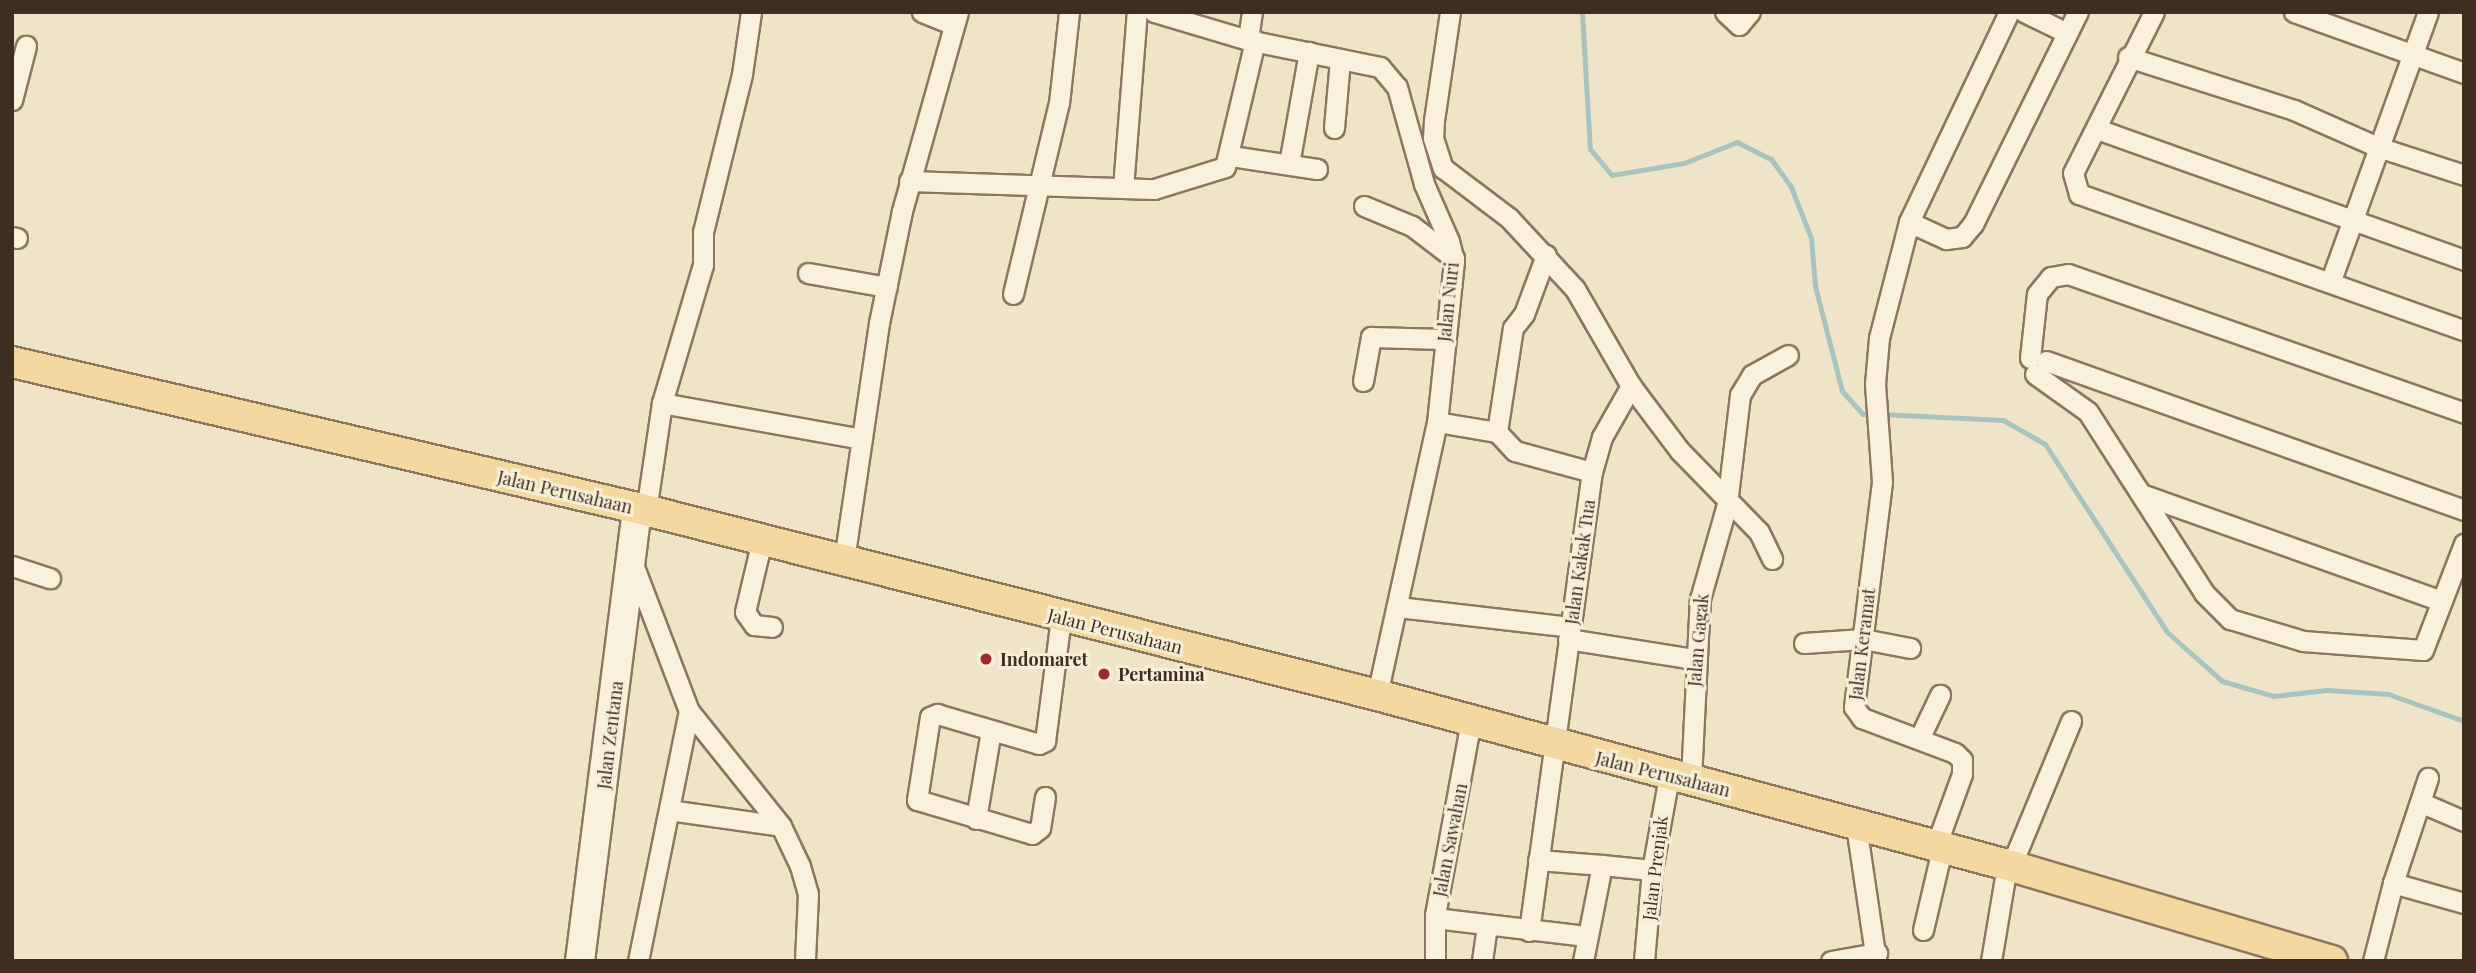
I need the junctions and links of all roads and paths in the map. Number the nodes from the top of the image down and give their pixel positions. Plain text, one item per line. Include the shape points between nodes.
1 (751, 12) edge
2 (922, 12) edge
3 (1069, 12) edge
4 (1137, 12) edge
5 (1252, 12) edge
6 (1450, 12) edge
7 (1725, 12) edge
8 (1750, 12) edge
9 (2009, 12) edge
10 (2024, 12) edge
11 (2078, 12) edge
12 (2154, 12) edge
13 (2294, 12) edge
14 (2428, 12) edge
15 (1163, 14) edge
16 (955, 18) edge
17 (2067, 33) junction
18 (1251, 41) junction
19 (26, 46) dead end
20 (1309, 52) junction
21 (2415, 56) junction
22 (2129, 57) junction
23 (1340, 59) junction
24 (15, 72) edge
25 (2464, 73) edge
26 (12, 100) edge
27 (1334, 128) dead end
28 (2097, 129) junction
29 (1425, 143) junction
30 (2378, 147) junction
31 (1231, 156) junction
32 (1289, 164) junction
33 (1317, 169) dead end
34 (2464, 175) edge
35 (909, 181) junction
36 (1038, 184) junction
37 (1123, 188) junction
38 (1364, 206) dead end
39 (1909, 222) junction
40 (2351, 223) junction
41 (1546, 255) junction
42 (1454, 258) junction
43 (2464, 260) edge
44 (808, 272) dead end
45 (2331, 280) junction
46 (887, 286) junction
47 (1013, 294) dead end
48 (2464, 330) edge
49 (1444, 339) junction
50 (1788, 355) dead end
51 (12, 362) edge
52 (2037, 364) junction
53 (1363, 381) dead end
54 (1631, 386) junction
55 (662, 404) junction
56 (2464, 413) edge
57 (1437, 422) junction
58 (1497, 432) junction
59 (862, 439) junction
60 (1592, 472) junction
61 (2141, 494) junction
62 (1727, 504) junction
63 (641, 509) junction
64 (2464, 510) edge
65 (762, 540) junction
66 (2464, 544) edge
67 (629, 555) junction
68 (844, 559) junction
69 (1772, 559) dead end
70 (12, 566) edge
71 (50, 578) dead end
72 (2441, 601) junction
73 (1398, 607) junction
74 (1061, 618) junction
75 (772, 627) dead end
76 (1569, 633) junction
77 (1863, 639) junction
78 (1804, 643) dead end
79 (1910, 648) dead end
80 (1694, 659) junction
81 (1377, 695) junction
82 (1940, 695) dead end
83 (689, 711) junction
84 (1471, 721) junction
85 (2071, 721) dead end
86 (991, 730) junction
87 (1919, 739) junction
88 (1557, 747) junction
89 (1680, 778) junction
90 (2428, 778) dead end
91 (1045, 797) dead end
92 (2422, 803) junction
93 (669, 810) junction
94 (975, 820) junction
95 (2464, 821) edge
96 (1857, 825) junction
97 (781, 826) junction
98 (1939, 848) junction
99 (1538, 860) junction
100 (1602, 866) junction
101 (2009, 866) junction
102 (1652, 870) junction
103 (2393, 883) junction
104 (2464, 903) edge
105 (1435, 918) junction
106 (1487, 927) junction
107 (1923, 930) dead end
108 (1529, 931) junction
109 (1586, 936) junction
110 (1877, 957) edge
111 (2324, 960) edge
112 (580, 961) edge
113 (638, 961) edge
114 (805, 961) edge
115 (1435, 961) edge
116 (1482, 961) edge
117 (1583, 961) edge
118 (1644, 961) edge
119 (1831, 961) edge
120 (1990, 961) edge
121 (2373, 961) edge

1 - 55 street via 742,74 704,232 703,265
2 - 16 street
3 - 36 street via 1059,103
4 - 37 street
5 - 18 street
6 - 29 street
7 - 8 street via 1739,25
9 - 39 street, Jalan Keramat
10 - 17 street
11 - 17 street
12 - 22 street
13 - 21 street
14 - 21 street
15 - 18 street, Jalan Nuri
16 - 35 street
17 - 39 street via 1967,232 1946,239
18 - 20 street, Jalan Nuri
18 - 31 street
19 - 24 street
20 - 23 street, Jalan Nuri
20 - 32 street
21 - 25 street
21 - 30 street
22 - 28 street
22 - 30 street via 2294,110
23 - 27 street
23 - 29 street, Jalan Nuri via 1380,67 1390,74
24 - 26 street
28 - 40 street
28 - 45 street via 2073,173 2078,194
29 - 41 street via 1443,168 1509,218
29 - 42 street, Jalan Nuri via 1424,184
30 - 34 street
30 - 40 street
31 - 32 street
31 - 37 street via 1225,167 1167,188
32 - 33 street
35 - 36 street
35 - 46 street
36 - 37 street
36 - 47 street
38 - 42 street via 1412,226
39 - 77 street, Jalan Keramat via 1879,338 1875,384 1882,482
40 - 43 street
40 - 45 street
41 - 54 street via 1585,302
41 - 58 street via 1524,314 1513,328
42 - 49 street, Jalan Nuri
44 - 46 street
45 - 48 street
46 - 59 street
49 - 53 street via 1371,337
49 - 57 street, Jalan Nuri
50 - 62 street, Jalan Gagak via 1752,375 1743,386
51 - 63 main road, Jalan Perusahaan
52 - 56 street via 2037,294 2051,277 2068,274
52 - 61 street via 2088,412
52 - 64 street
54 - 60 street, Jalan Kakak Tua via 1602,437
54 - 62 street
55 - 59 street
55 - 63 street
57 - 58 street
57 - 73 street, Jalan Nuri
58 - 60 street via 1515,451
59 - 68 street
60 - 76 street, Jalan Kakak Tua
61 - 72 street
61 - 72 street via 2204,593 2230,619 2264,632 2303,641 2423,650
62 - 69 street via 1759,532
62 - 80 street, Jalan Gagak via 1706,567
63 - 65 main road, Jalan Perusahaan
63 - 67 street, Jalan Zentana
65 - 68 main road, Jalan Perusahaan
65 - 75 street via 745,612 754,625
66 - 72 street
67 - 83 street via 658,620
67 - 112 street, Jalan Zentana
68 - 74 main road, Jalan Perusahaan
70 - 71 street
73 - 76 street
73 - 81 street, Jalan Nuri
74 - 81 main road, Jalan Perusahaan
74 - 86 street via 1045,741 1040,744
76 - 80 street
76 - 88 street, Jalan Kakak Tua
77 - 78 street
77 - 79 street
77 - 87 street, Jalan Keramat via 1855,712
80 - 89 street, Jalan Gagak
81 - 84 main road, Jalan Perusahaan
82 - 87 street
83 - 93 street
83 - 97 street
84 - 88 main road, Jalan Perusahaan
84 - 105 street, Jalan Sawahan
85 - 101 street
86 - 94 street
86 - 94 street via 937,714 929,721 918,803
87 - 98 street, Jalan Keramat via 1955,753 1964,765
88 - 89 main road, Jalan Perusahaan
88 - 99 street, Jalan Kakak Tua
89 - 96 main road, Jalan Perusahaan
89 - 102 street, Jalan Prenjak
90 - 92 street
91 - 94 street via 1037,832
92 - 95 street
92 - 103 street
93 - 97 street
93 - 113 street
96 - 98 main road, Jalan Perusahaan
96 - 110 street
97 - 114 street via 808,894
98 - 101 main road, Jalan Perusahaan
98 - 107 street
99 - 100 street
99 - 108 street, Jalan Kakak Tua
100 - 102 street
100 - 109 street
101 - 111 main road, Jalan Perusahaan
101 - 120 street
102 - 118 street, Jalan Prenjak
103 - 104 street
103 - 121 street
105 - 106 street
105 - 115 street, Jalan Sawahan
106 - 108 street
106 - 116 street
108 - 109 street
109 - 117 street
110 - 119 street

